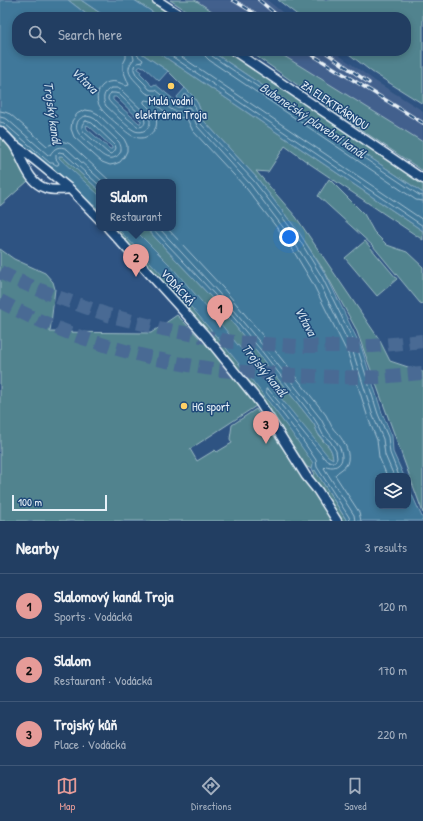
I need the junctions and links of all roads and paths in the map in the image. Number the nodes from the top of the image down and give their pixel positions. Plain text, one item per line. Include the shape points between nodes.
1 (157, 0) edge
2 (175, 12) edge
3 (241, 56) edge
4 (0, 131) edge
5 (14, 145) junction
6 (423, 179) edge
7 (70, 189) junction
8 (96, 215) edge
9 (111, 231) edge
10 (338, 521) edge

1 - 2 street
3 - 6 street, ZA ELEKTRÁRNOU
4 - 5 street
5 - 7 street
5 - 7 street via 34,181 44,188
7 - 8 street
9 - 10 street, VODÁCKÁ via 206,336 260,403

